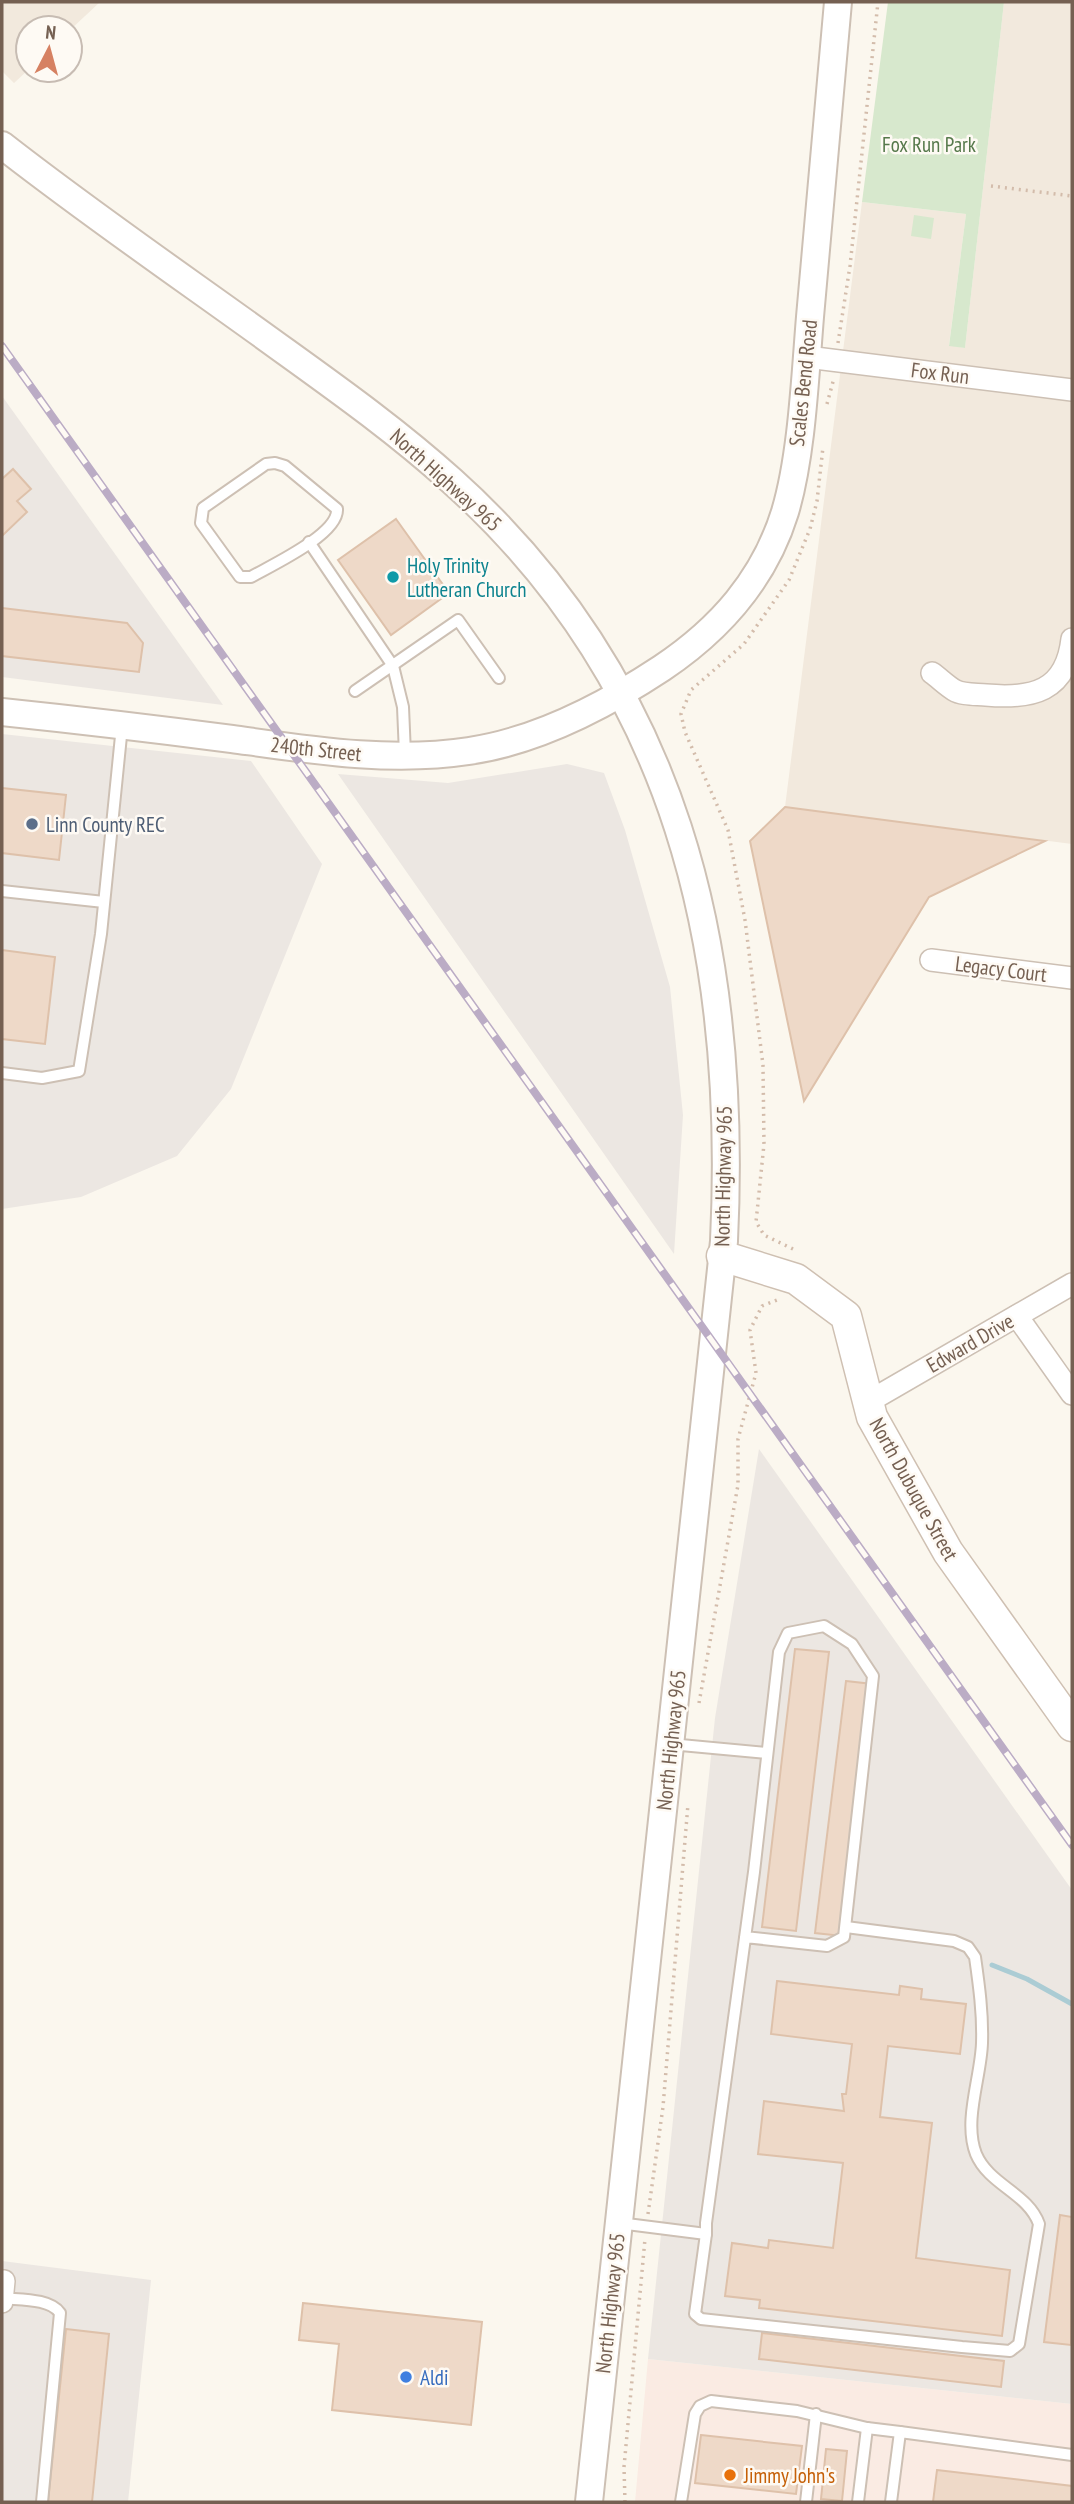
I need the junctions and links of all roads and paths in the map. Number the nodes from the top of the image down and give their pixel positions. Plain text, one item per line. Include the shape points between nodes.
1 (838, 2) edge
2 (878, 2) edge
3 (2, 145) edge
4 (991, 186) dead end
5 (1072, 196) edge
6 (807, 357) junction
7 (836, 360) junction
8 (1072, 390) edge
9 (309, 542) junction
10 (1072, 639) edge
11 (393, 666) junction
12 (932, 673) dead end
13 (499, 678) dead end
14 (698, 685) dead end
15 (355, 691) dead end
16 (620, 694) junction
17 (2, 712) edge
18 (122, 726) junction
19 (405, 757) junction
20 (2, 891) edge
21 (104, 902) junction
22 (931, 960) dead end
23 (1072, 978) edge
24 (2, 1073) edge
25 (793, 1250) dead end
26 (722, 1256) junction
27 (1072, 1284) edge
28 (767, 1302) dead end
29 (1017, 1316) junction
30 (1072, 1394) edge
31 (868, 1402) junction
32 (698, 1705) dead end
33 (1072, 1726) edge
34 (670, 1744) junction
35 (767, 1753) junction
36 (688, 1794) dead end
37 (846, 1927) junction
38 (746, 1937) junction
39 (619, 2224) junction
40 (646, 2226) junction
41 (706, 2234) junction
42 (3, 2293) edge
43 (816, 2414) junction
44 (867, 2428) junction
45 (900, 2432) junction
46 (1072, 2455) edge
47 (42, 2502) edge
48 (589, 2502) edge
49 (625, 2502) edge
50 (681, 2502) edge
51 (806, 2502) edge
52 (858, 2502) edge
53 (891, 2502) edge

1 - 6 street, Scales Bend Road
2 - 7 path
3 - 16 street, North Highway 965 via 363,408 456,484 519,548 559,599
4 - 5 path
6 - 7 street, Fox Run
6 - 16 street, Scales Bend Road via 786,509 764,563 715,627
7 - 8 street, Fox Run
9 - 9 lane via 328,531 337,509 285,466 266,464 203,508 200,516 240,577 251,577
9 - 11 lane
10 - 12 street via 1065,668 1053,682 1037,693 1017,698 956,691
11 - 13 lane via 458,620
11 - 15 lane
11 - 19 lane via 403,707
14 - 25 path via 682,706 682,723 733,847 757,1007 765,1119 756,1222 764,1236
16 - 19 street, 240th Street via 501,744
16 - 26 street, North Highway 965 via 679,827 708,939 722,1032 726,1121
17 - 18 street, 240th Street
18 - 19 street, 240th Street
18 - 21 lane
20 - 21 lane
21 - 24 lane via 79,1071 42,1078
22 - 23 street, Legacy Court
26 - 31 main road, North Dubuque Street via 796,1279 846,1317
26 - 34 street, North Highway 965
27 - 29 street, Edward Drive
28 - 32 path via 750,1330 756,1373 738,1439 738,1485
29 - 30 street
29 - 31 street, Edward Drive
31 - 33 main road, North Dubuque Street via 872,1417 948,1552
34 - 35 lane
34 - 39 street, North Highway 965
35 - 37 lane via 779,1651 788,1633 824,1626 839,1633 873,1676
35 - 38 lane
36 - 40 path via 663,2107
37 - 38 lane via 844,1937 827,1946
37 - 41 lane via 954,1941 968,1947 975,1957 982,2042 971,2137 986,2172 1023,2201 1039,2224 1019,2344 1010,2351 701,2319 695,2314
38 - 41 lane
39 - 40 lane
39 - 48 street, North Highway 965
40 - 41 lane
40 - 49 path via 624,2466
42 - 47 lane via 56,2307 60,2313
43 - 44 lane
43 - 50 lane via 710,2401 700,2406
43 - 51 lane
44 - 45 lane
44 - 52 lane
45 - 46 lane
45 - 53 lane

